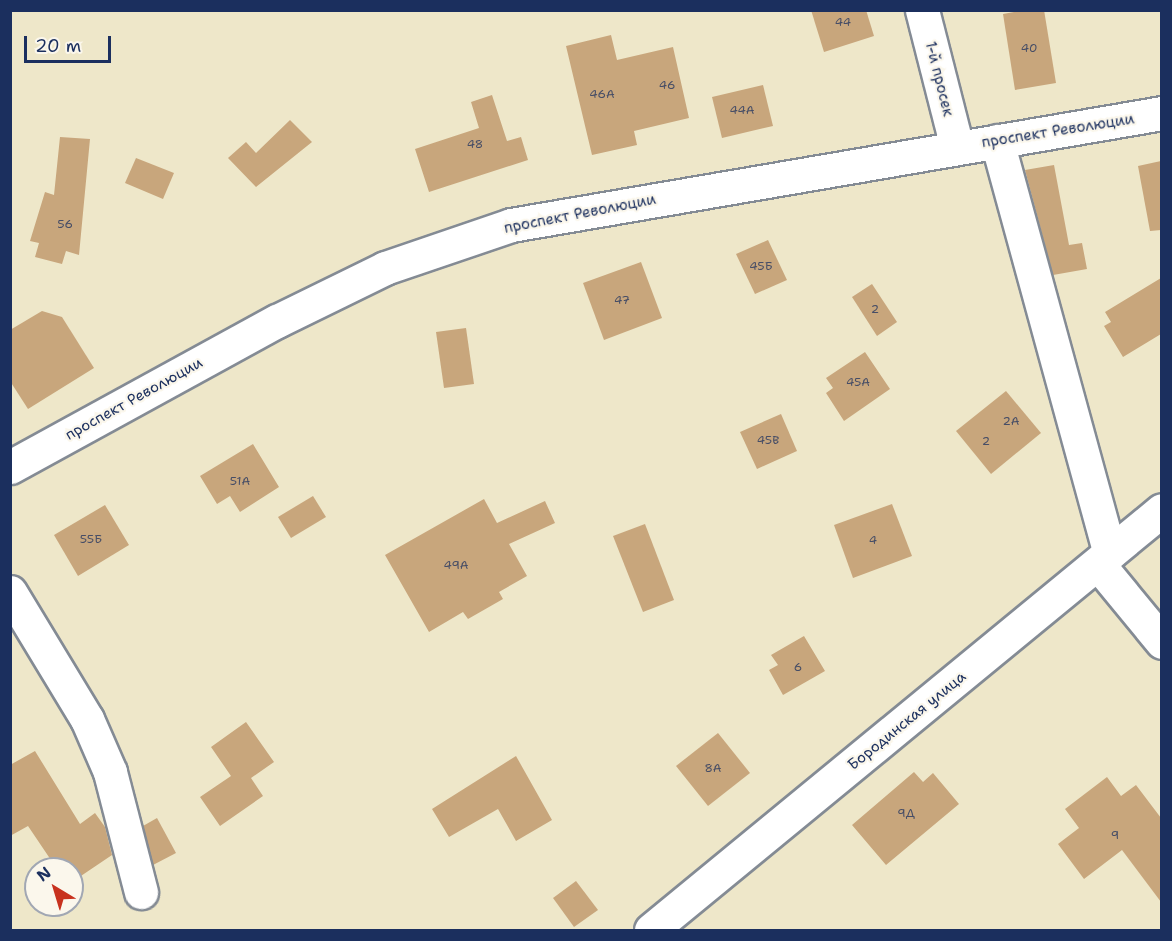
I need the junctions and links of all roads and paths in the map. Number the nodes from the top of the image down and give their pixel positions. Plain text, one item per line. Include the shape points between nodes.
1 (922, 10) edge
2 (1161, 113) edge
3 (997, 141) junction
4 (957, 147) junction
5 (10, 467) edge
6 (1161, 510) edge
7 (1104, 558) junction
8 (10, 592) edge
9 (1161, 642) edge
10 (141, 892) dead end
11 (651, 930) edge

1 - 4 street, 1-й просек
2 - 3 street, проспект Революции
3 - 4 street, проспект Революции
3 - 7 street
4 - 5 street, проспект Революции via 500,229 385,268 352,284
6 - 7 street, Бородинская улица
7 - 9 street
7 - 11 street, Бородинская улица
8 - 10 street via 87,719 110,772

